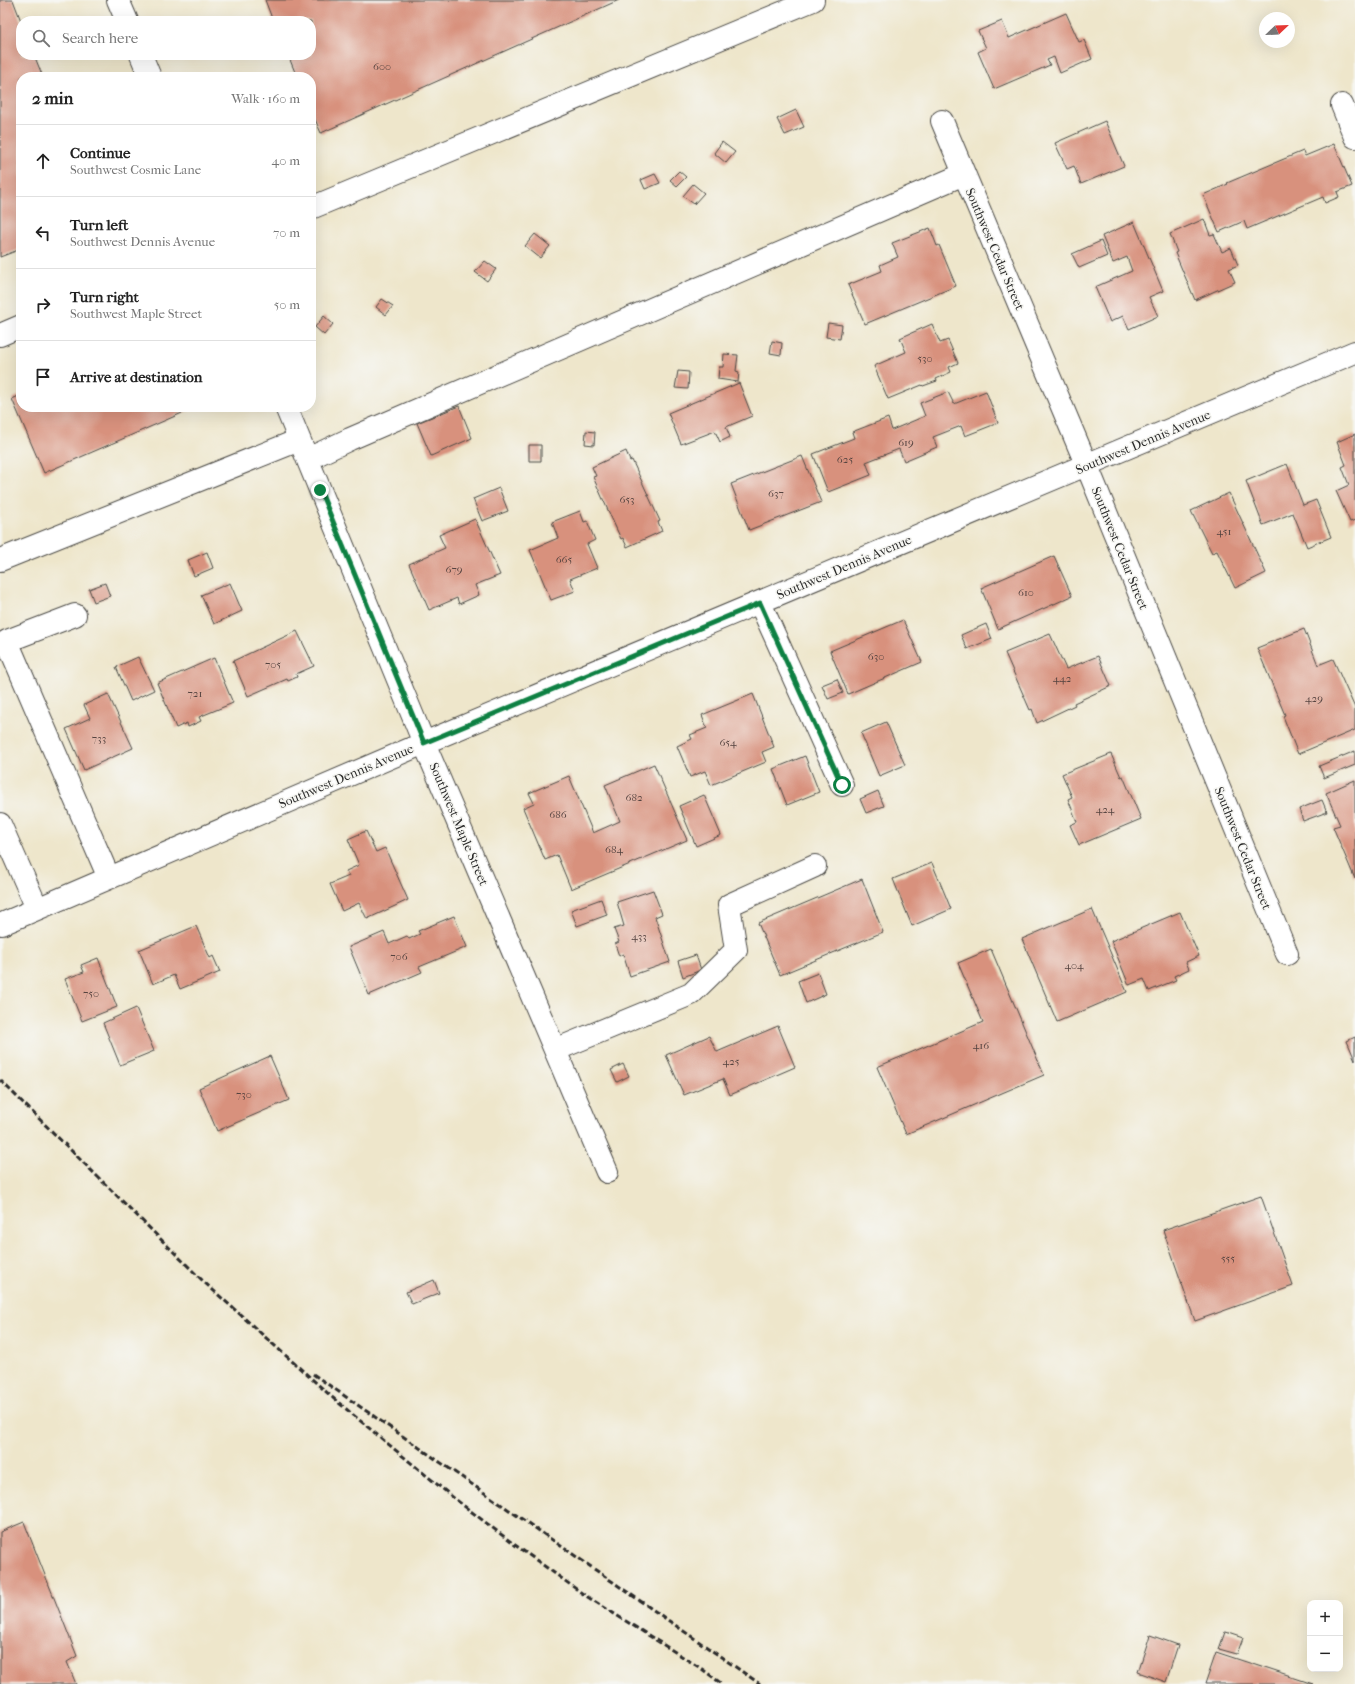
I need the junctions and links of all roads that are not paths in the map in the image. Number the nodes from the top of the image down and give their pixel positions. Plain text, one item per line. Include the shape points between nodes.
1 (118, 0) edge
2 (813, 0) edge
3 (125, 16) edge
4 (143, 60) edge
5 (148, 72) edge
6 (1342, 105) dead end
7 (942, 121) dead end
8 (1355, 136) edge
9 (964, 174) junction
10 (316, 206) edge
11 (16, 328) edge
12 (0, 335) edge
13 (1355, 352) edge
14 (288, 412) edge
15 (303, 449) junction
16 (1087, 466) junction
17 (0, 560) edge
18 (760, 603) junction
19 (75, 615) dead end
20 (424, 743) junction
21 (842, 785) dead end
22 (0, 824) edge
23 (815, 866) dead end
24 (110, 878) junction
25 (37, 908) junction
26 (2, 924) dead end
27 (1287, 954) dead end
28 (555, 1050) junction
29 (607, 1172) dead end

1 - 3 street
2 - 10 street
4 - 5 street
6 - 8 street
7 - 9 street, Southwest Cedar Street
9 - 15 street via 350,440
9 - 16 street, Southwest Cedar Street
11 - 12 street
13 - 16 street, Southwest Dennis Avenue
14 - 15 street, Southwest Maple Street
15 - 17 street
15 - 20 street, Southwest Maple Street
16 - 18 street, Southwest Dennis Avenue
16 - 27 street, Southwest Cedar Street
18 - 20 street, Southwest Dennis Avenue
18 - 21 street
19 - 24 street via 7,641
20 - 24 street, Southwest Dennis Avenue
20 - 28 street, Southwest Maple Street
22 - 25 street
23 - 28 street via 729,905 736,950 691,994
24 - 25 street, Southwest Dennis Avenue
25 - 26 street, Southwest Dennis Avenue
28 - 29 street, Southwest Maple Street

